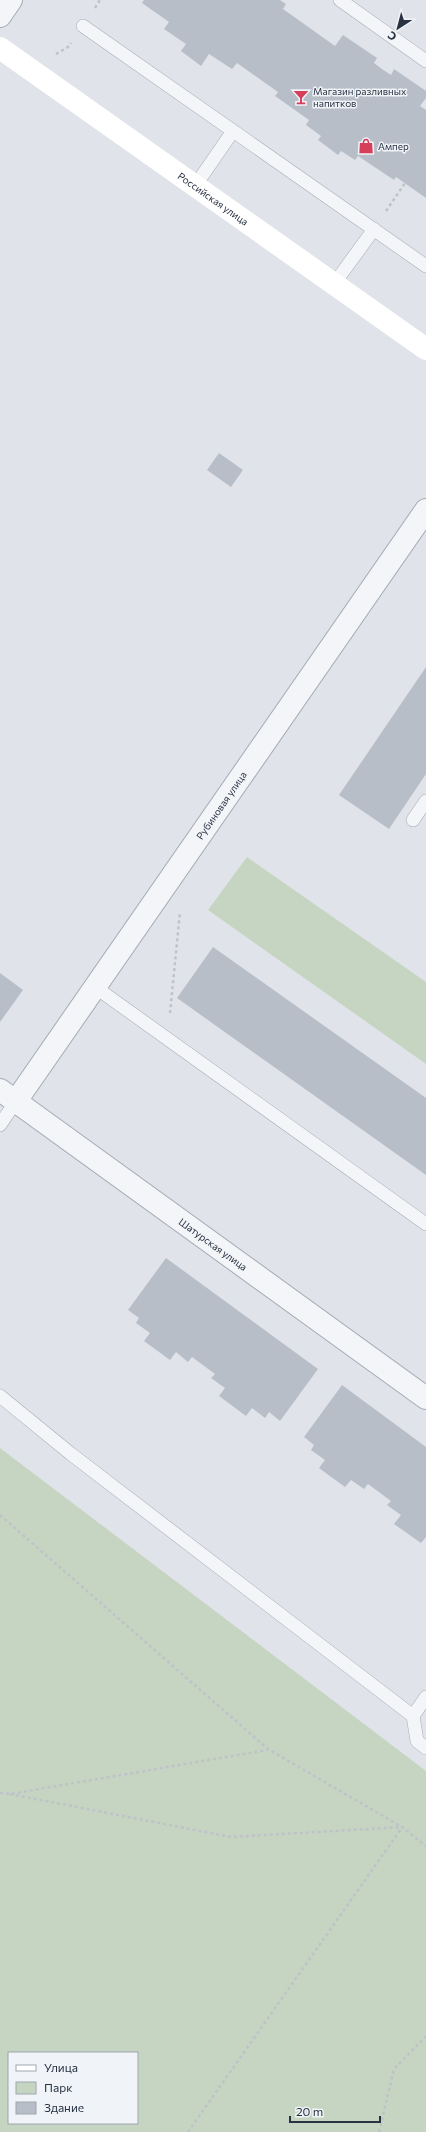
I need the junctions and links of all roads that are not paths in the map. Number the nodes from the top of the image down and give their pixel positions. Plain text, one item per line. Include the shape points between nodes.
1 (11, 0) edge
2 (340, 0) edge
3 (0, 16) edge
4 (83, 26) dead end
5 (0, 48) edge
6 (426, 61) edge
7 (233, 131) junction
8 (196, 186) junction
9 (374, 229) junction
10 (426, 266) edge
11 (334, 284) junction
12 (426, 349) edge
13 (426, 510) edge
14 (426, 801) edge
15 (413, 820) dead end
16 (94, 988) junction
17 (8, 1096) edge
18 (0, 1125) edge
19 (426, 1224) edge
20 (0, 1396) edge
21 (426, 1398) edge
22 (426, 1697) edge
23 (412, 1716) junction
24 (426, 1748) edge

1 - 3 street
2 - 6 lane
4 - 7 lane
5 - 8 main road, Российская улица
7 - 8 lane
7 - 9 lane
8 - 11 main road, Российская улица
9 - 10 lane
9 - 11 lane
11 - 12 main road, Российская улица
13 - 16 street, Рубиновая улица
14 - 15 lane
16 - 17 street, Рубиновая улица
16 - 19 lane
17 - 18 lane
17 - 21 street, Шатурская улица
20 - 23 lane
22 - 23 lane
23 - 24 lane via 417,1741

